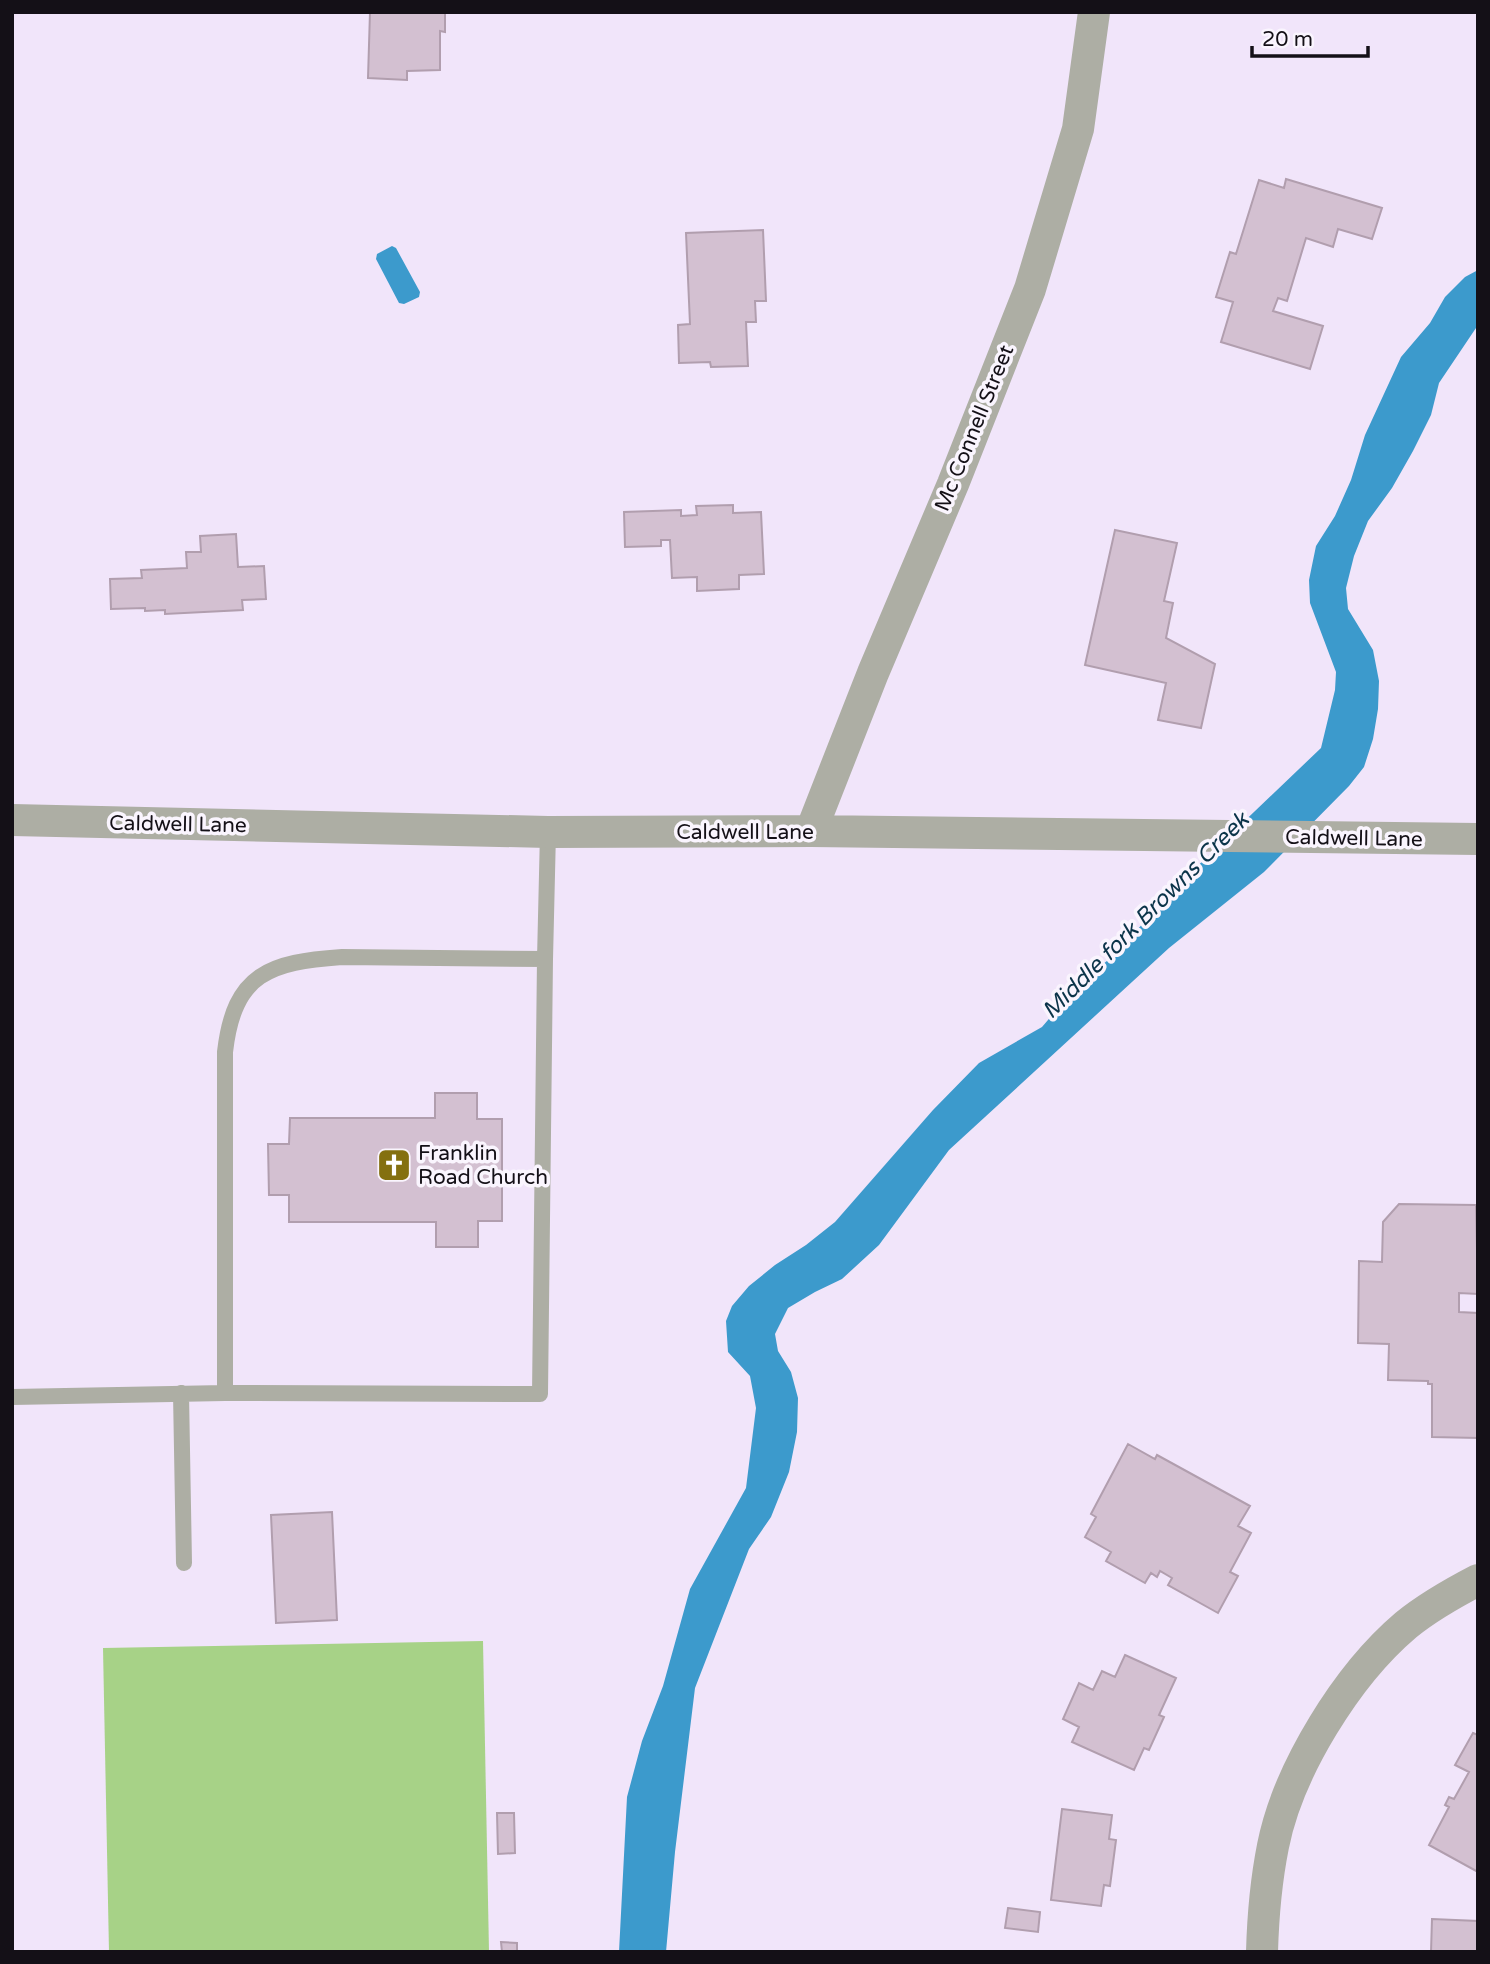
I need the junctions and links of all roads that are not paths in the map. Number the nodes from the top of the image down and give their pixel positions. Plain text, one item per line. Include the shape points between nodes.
1 (1094, 12) edge
2 (12, 820) edge
3 (811, 831) junction
4 (548, 832) junction
5 (1478, 839) edge
6 (545, 960) junction
7 (225, 1392) junction
8 (181, 1393) junction
9 (12, 1397) edge
10 (184, 1563) dead end
11 (1478, 1580) edge
12 (1262, 1952) edge

1 - 3 street, Mc Connell Street via 1078,129 1030,289
2 - 4 street, Caldwell Lane
3 - 4 street, Caldwell Lane
3 - 5 street, Caldwell Lane
4 - 6 lane
6 - 7 lane via 342,957 285,965 248,985 232,1017 225,1052
6 - 7 lane via 540,1394
7 - 8 lane
8 - 9 lane
8 - 10 lane
11 - 12 street via 1433,1605 1396,1635 1347,1689 1318,1737 1292,1787 1273,1844

